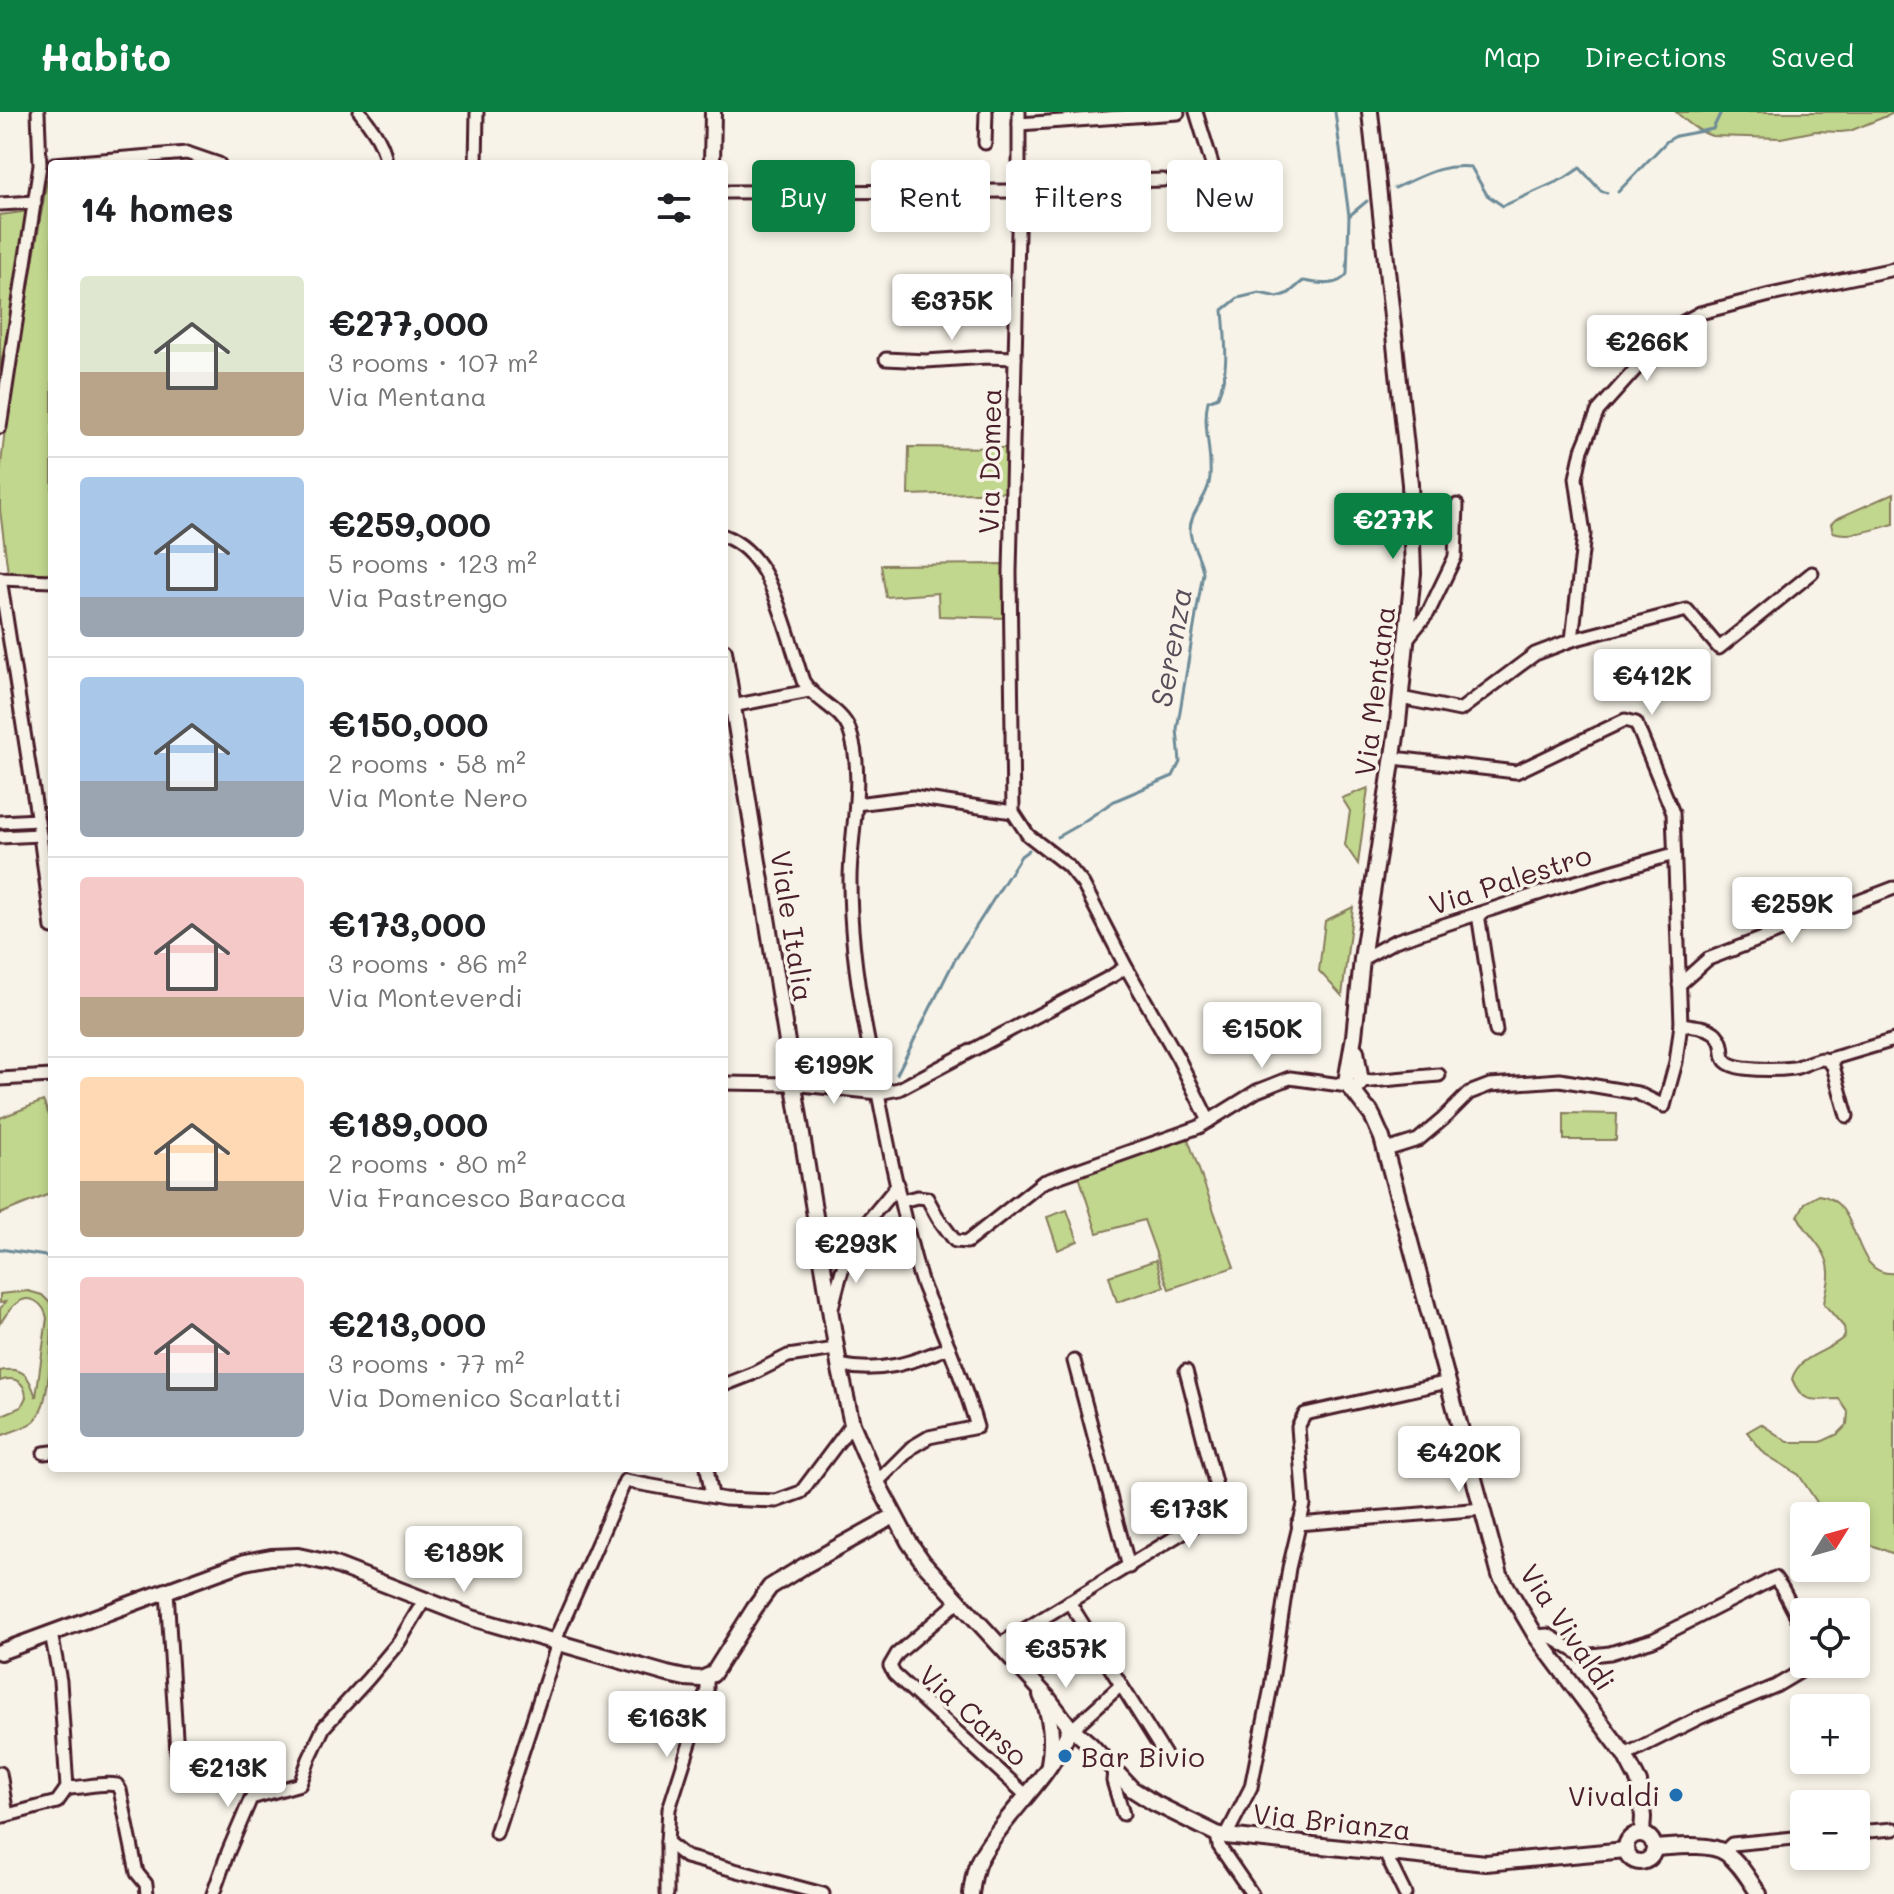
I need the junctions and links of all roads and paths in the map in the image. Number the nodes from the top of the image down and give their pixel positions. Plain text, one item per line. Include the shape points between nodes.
1 (38, 112) edge
2 (360, 112) edge
3 (477, 112) edge
4 (713, 112) edge
5 (986, 112) edge
6 (1196, 112) edge
7 (1370, 112) edge
8 (1178, 113) edge
9 (1019, 118) edge
10 (985, 143) dead end
11 (48, 160) edge
12 (99, 160) edge
13 (207, 160) edge
14 (386, 160) edge
15 (476, 160) edge
16 (712, 160) edge
17 (1019, 160) edge
18 (1211, 160) edge
19 (48, 167) edge
20 (1163, 180) dead end
21 (1151, 181) edge
22 (1006, 188) edge
23 (728, 192) edge
24 (35, 202) junction
25 (0, 204) edge
26 (1018, 232) edge
27 (1894, 269) edge
28 (1015, 358) junction
29 (886, 359) dead end
30 (0, 427) edge
31 (1457, 505) dead end
32 (728, 538) edge
33 (1812, 573) dead end
34 (0, 579) edge
35 (48, 581) edge
36 (1407, 639) junction
37 (1572, 640) junction
38 (809, 691) junction
39 (729, 696) edge
40 (1401, 698) junction
41 (1394, 758) junction
42 (856, 804) junction
43 (1013, 812) junction
44 (38, 820) junction
45 (0, 822) edge
46 (40, 835) junction
47 (0, 837) edge
48 (1674, 854) junction
49 (1894, 888) edge
50 (48, 897) edge
51 (1478, 914) junction
52 (1362, 959) junction
53 (1126, 967) junction
54 (1679, 985) junction
55 (1681, 1024) junction
56 (1496, 1031) dead end
57 (1894, 1040) edge
58 (1827, 1060) junction
59 (1439, 1075) dead end
60 (48, 1076) edge
61 (0, 1079) edge
62 (1353, 1082) junction
63 (728, 1083) edge
64 (792, 1084) junction
65 (879, 1093) junction
66 (1847, 1116) dead end
67 (1209, 1121) junction
68 (1386, 1150) junction
69 (898, 1184) junction
70 (902, 1201) junction
71 (830, 1315) junction
72 (949, 1347) junction
73 (835, 1349) junction
74 (1074, 1361) dead end
75 (839, 1365) junction
76 (1186, 1371) dead end
77 (1448, 1382) junction
78 (728, 1384) edge
79 (852, 1424) junction
80 (622, 1472) edge
81 (708, 1472) edge
82 (625, 1481) junction
83 (877, 1482) junction
84 (712, 1496) junction
85 (1483, 1509) junction
86 (894, 1516) junction
87 (1298, 1524) junction
88 (1129, 1567) junction
89 (167, 1591) junction
90 (425, 1599) junction
91 (959, 1601) junction
92 (1069, 1602) junction
93 (1790, 1603) edge
94 (51, 1633) junction
95 (1536, 1636) junction
96 (556, 1642) junction
97 (999, 1645) junction
98 (0, 1652) edge
99 (707, 1678) junction
100 (1790, 1678) edge
101 (1121, 1685) junction
102 (1067, 1730) junction
103 (177, 1753) dead end
104 (1165, 1755) dead end
105 (1625, 1755) junction
106 (1114, 1770) junction
107 (0, 1773) edge
108 (67, 1788) junction
109 (1027, 1796) junction
110 (1123, 1814) dead end
111 (4, 1816) edge
112 (1894, 1829) edge
113 (1870, 1831) edge
114 (496, 1833) dead end
115 (1642, 1833) junction
116 (1222, 1835) junction
117 (1790, 1838) edge
118 (667, 1842) junction
119 (1655, 1848) junction
120 (1626, 1850) junction
121 (1724, 1852) junction
122 (1385, 1853) junction
123 (147, 1894) edge
124 (213, 1894) edge
125 (667, 1894) edge
126 (823, 1894) edge
127 (971, 1894) edge
128 (1252, 1894) edge
129 (1405, 1894) edge
130 (1759, 1894) edge

1 - 11 street
2 - 14 street via 377,134
3 - 15 street
4 - 16 street
5 - 10 street
6 - 18 street
7 - 36 street, Via Mentana via 1410,484 1413,573
8 - 9 street
9 - 17 street, Via Domea
12 - 13 street via 187,153
19 - 24 street
20 - 21 street
22 - 23 street
24 - 25 street
24 - 30 street
26 - 28 street, Via Domea
27 - 37 street via 1700,313 1667,334 1598,411 1576,478 1584,534
28 - 29 street
28 - 43 street, Via Domea via 1010,572
31 - 36 street via 1455,557 1428,613
32 - 38 street via 751,554 771,582
33 - 37 street via 1719,648 1687,610
34 - 35 street
34 - 44 street
36 - 40 street, Via Mentana
37 - 40 street via 1535,654 1460,710
38 - 39 street
38 - 42 street via 848,726
39 - 64 street, Viale Italia
40 - 41 street, Via Mentana
41 - 48 street via 1516,772 1625,720 1636,723 1673,813
41 - 52 street, Via Mentana
42 - 43 street via 913,797
42 - 65 street via 851,932
43 - 53 street via 1028,835 1083,884
44 - 45 street
44 - 46 street
46 - 47 street
46 - 50 street
48 - 51 street, Via Palestro
48 - 54 street
49 - 54 street via 1708,959
51 - 52 street, Via Palestro via 1395,941
51 - 56 street
52 - 62 street, Via Mentana
53 - 65 street via 899,1089
53 - 67 street
54 - 55 street
55 - 58 street via 1716,1034 1726,1063 1732,1065 1780,1069
55 - 68 street via 1664,1106 1637,1093 1560,1080 1490,1085 1469,1093 1418,1140
57 - 58 street
58 - 66 street
59 - 62 street
60 - 61 street
62 - 67 street via 1290,1078
62 - 68 street, Via Vivaldi
63 - 64 street
64 - 65 street
64 - 71 street, Viale Italia
65 - 69 street
67 - 70 street via 1043,1182 967,1242 955,1241 927,1198
68 - 77 street, Via Vivaldi
69 - 70 street
69 - 71 street via 852,1244
70 - 72 street via 920,1278
71 - 73 street, Viale Italia
72 - 75 street via 894,1367
72 - 83 street via 977,1427 929,1437
73 - 75 street, Viale Italia
73 - 78 street via 788,1356
74 - 88 street
75 - 79 street, Viale Italia
76 - 88 street via 1218,1508
77 - 85 street, Via Vivaldi
77 - 87 street via 1305,1414 1298,1427 1304,1505
79 - 83 street, Viale Italia
79 - 84 street via 801,1492 757,1502
80 - 82 street
81 - 84 street
82 - 84 street
82 - 96 street
83 - 86 street, Viale Italia
85 - 87 street
85 - 95 street, Via Vivaldi via 1500,1575
86 - 91 street, Via Brianza via 923,1562
86 - 99 street via 770,1587
87 - 116 street via 1251,1787
88 - 92 street
89 - 90 street via 245,1562 298,1556
89 - 94 street
89 - 103 street
90 - 96 street
90 - 124 street via 399,1642 324,1727 300,1784 251,1798
91 - 97 street, Via Brianza
91 - 109 street, Via Carso via 890,1666
92 - 97 street
92 - 101 street
93 - 95 street via 1775,1578 1653,1640 1610,1653 1583,1656 1548,1635
94 - 98 street
94 - 108 street via 60,1681
95 - 105 street, Via Vivaldi
96 - 99 street via 667,1674
96 - 114 street
97 - 102 street, Via Brianza via 1054,1704
99 - 118 street via 669,1809
100 - 105 street
101 - 102 street
101 - 104 street
102 - 106 street, Via Brianza
102 - 109 street via 1051,1748 1048,1769
105 - 115 street, Via Vivaldi via 1639,1782
106 - 110 street
106 - 116 street, Via Brianza via 1154,1803
107 - 111 street
108 - 111 street via 57,1802
108 - 123 street via 117,1785 137,1873
109 - 127 street via 977,1863
112 - 113 street
115 - 119 street
115 - 120 street via 1628,1839
116 - 122 street, Via Brianza
116 - 128 street via 1219,1846
117 - 121 street via 1732,1844
118 - 125 street
118 - 126 street via 686,1857
119 - 120 street via 1643,1862 1631,1860
119 - 121 street via 1707,1847
120 - 122 street, Via Brianza via 1486,1863
121 - 130 street
122 - 129 street

